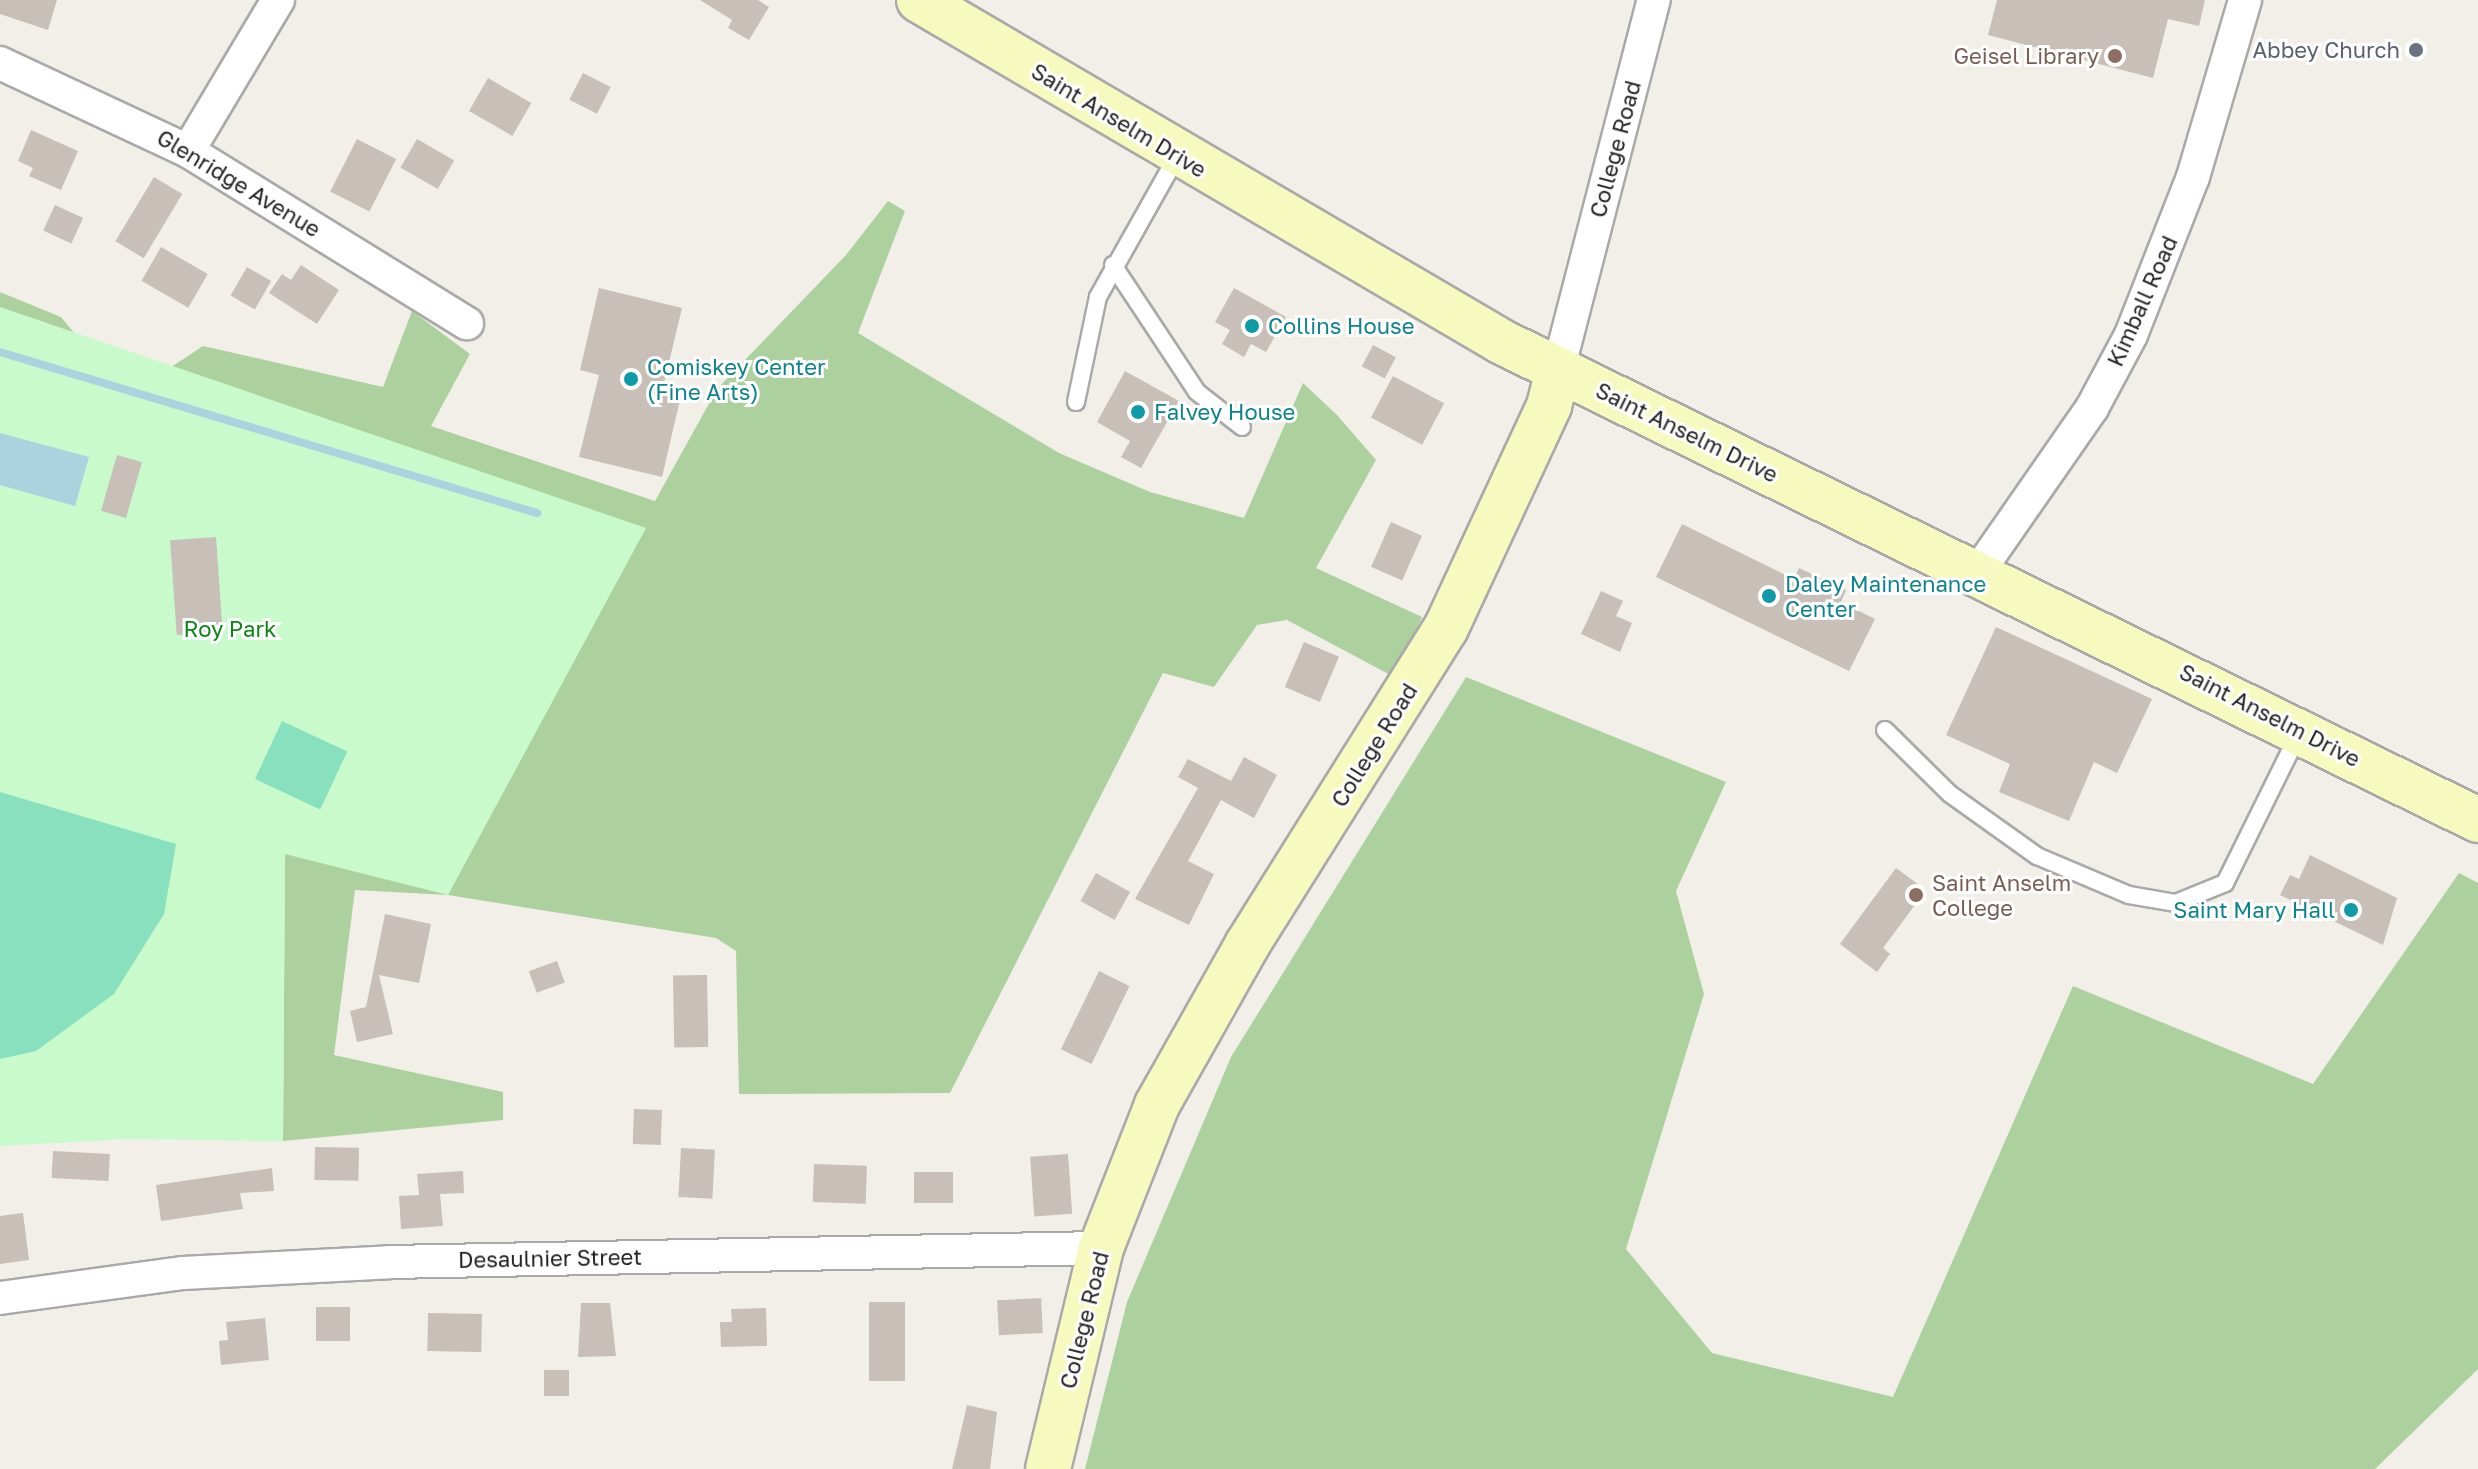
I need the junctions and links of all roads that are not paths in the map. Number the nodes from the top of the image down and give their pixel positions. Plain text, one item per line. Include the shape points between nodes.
1 (278, 0) edge
2 (919, 0) edge
3 (1654, 0) edge
4 (2245, 0) edge
5 (0, 63) edge
6 (188, 151) junction
7 (1177, 156) junction
8 (1113, 265) junction
9 (467, 323) dead end
10 (1558, 370) junction
11 (1076, 402) dead end
12 (1242, 427) dead end
13 (1978, 572) junction
14 (1885, 730) dead end
15 (2301, 730) junction
16 (2478, 820) edge
17 (1101, 1248) junction
18 (0, 1298) edge
19 (1048, 1469) edge

1 - 6 street
2 - 7 street, Saint Anselm Drive
3 - 10 street, College Road
4 - 13 street, Kimball Road via 2193,177 2131,335 2092,408
5 - 6 street, Glenridge Avenue
6 - 9 street, Glenridge Avenue
7 - 8 lane
7 - 10 street, Saint Anselm Drive
8 - 11 lane via 1091,319
8 - 12 lane via 1197,392
10 - 13 street, Saint Anselm Drive
10 - 17 street, College Road via 1549,406 1469,585 1187,1049 1136,1150
13 - 15 street, Saint Anselm Drive
14 - 15 lane via 1950,794 2027,850 2129,895 2176,903 2225,883
15 - 16 street, Saint Anselm Drive
17 - 18 street, Desaulnier Street via 390,1262 183,1273
17 - 19 street, College Road

